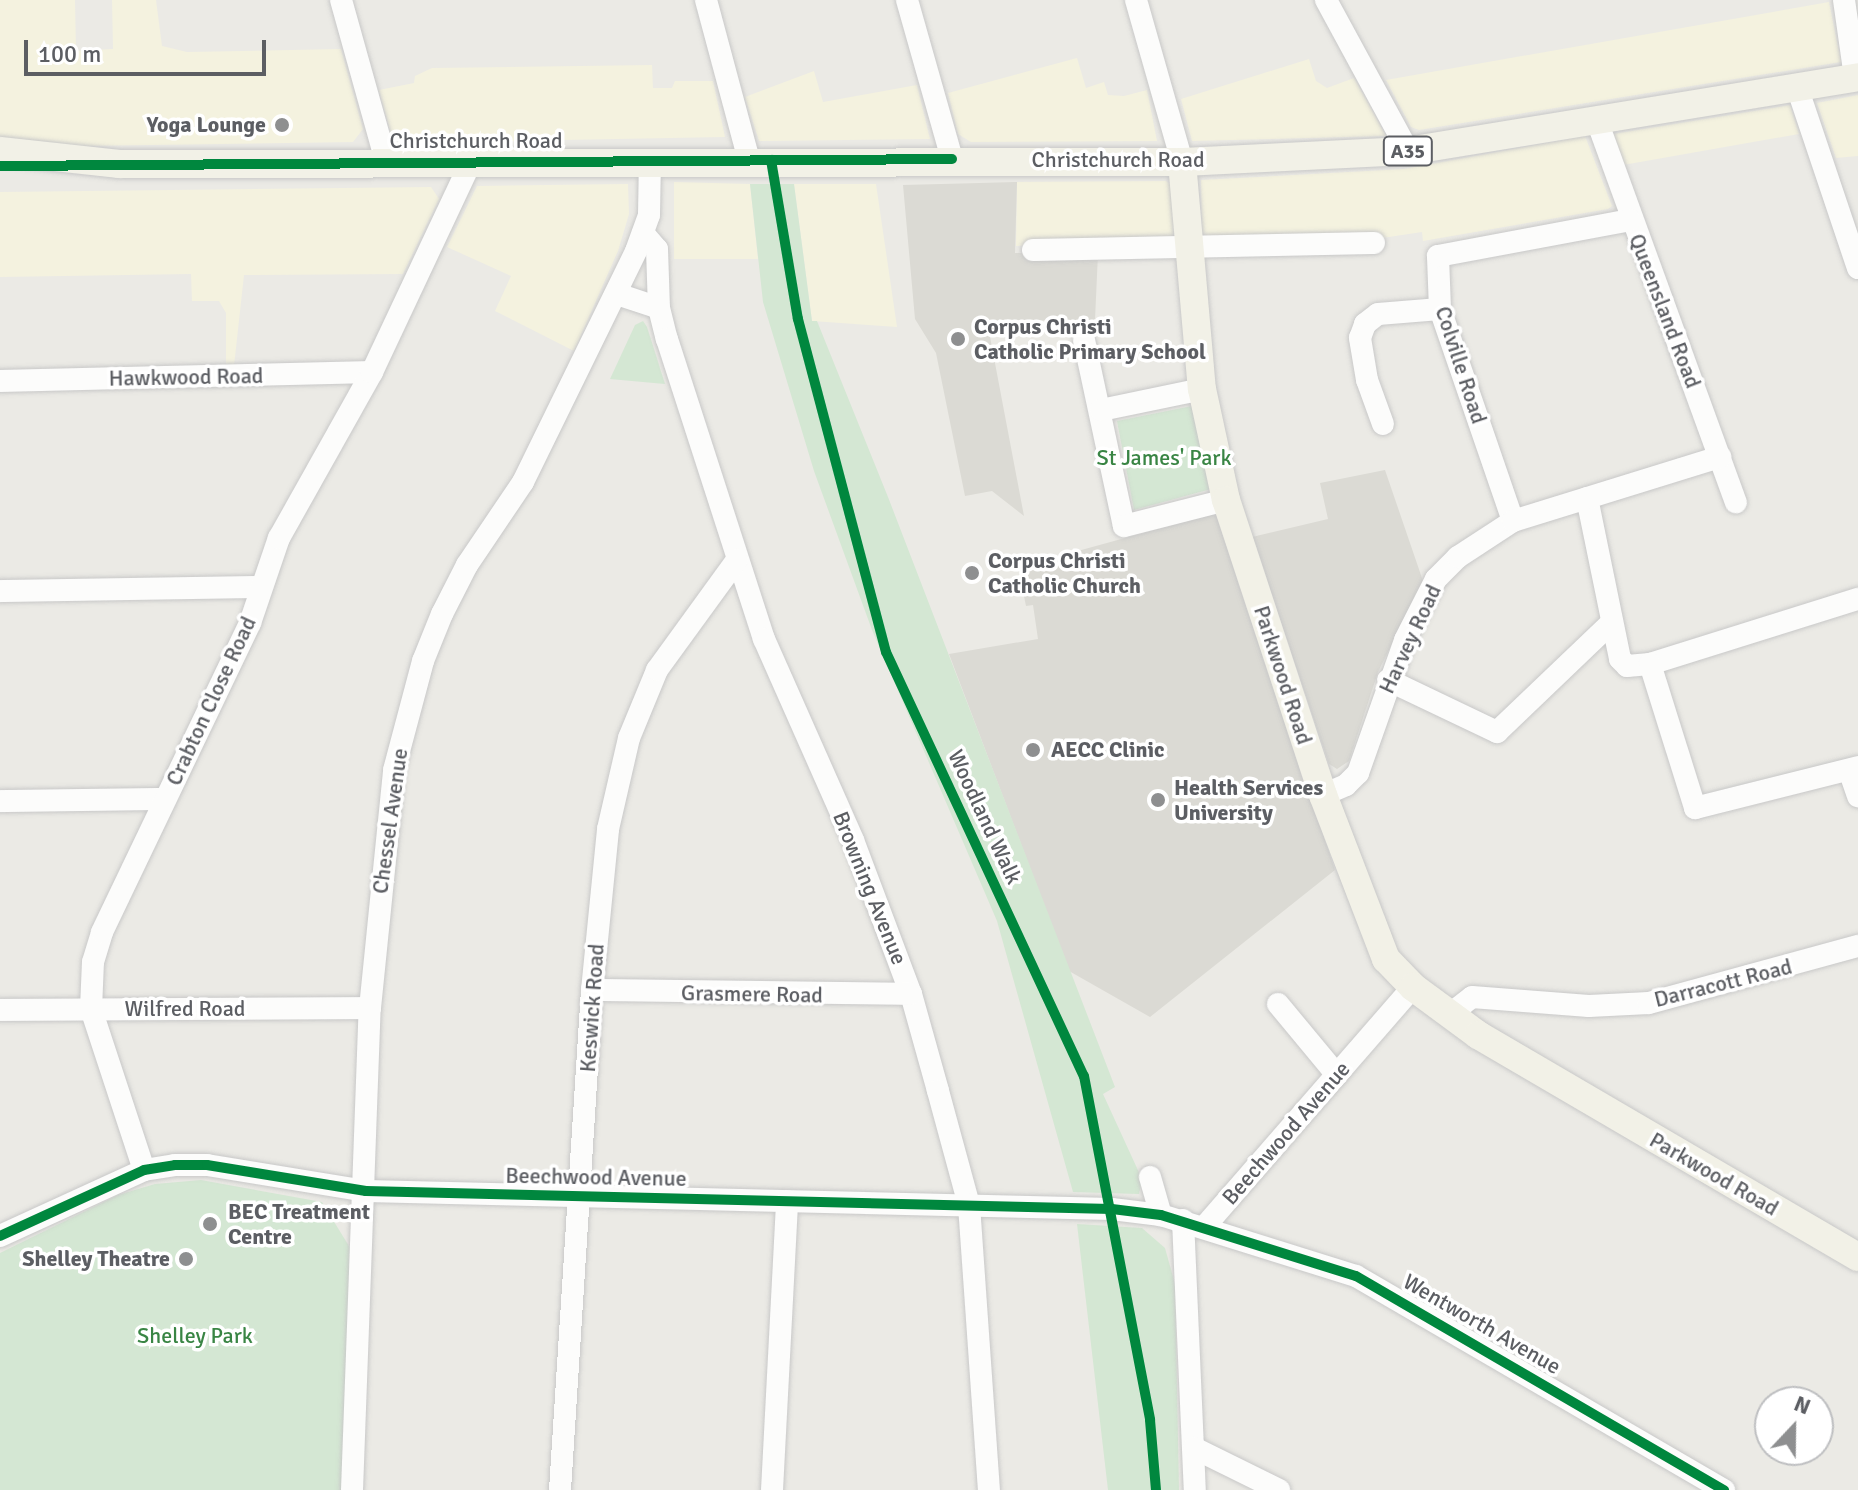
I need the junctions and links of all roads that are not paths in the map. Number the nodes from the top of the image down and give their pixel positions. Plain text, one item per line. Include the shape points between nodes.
1 (341, 0) edge
2 (706, 0) edge
3 (907, 0) edge
4 (1136, 0) edge
5 (1326, 0) edge
6 (1844, 0) edge
7 (1856, 77) edge
8 (1797, 87) junction
9 (1596, 118) junction
10 (0, 151) edge
11 (1408, 151) junction
12 (952, 159) junction
13 (650, 160) junction
14 (749, 160) junction
15 (386, 161) junction
16 (471, 162) junction
17 (1182, 162) junction
18 (84, 163) junction
19 (0, 166) edge
20 (1630, 220) junction
21 (643, 233) junction
22 (1374, 243) dead end
23 (1188, 246) junction
24 (1033, 250) dead end
25 (1858, 268) edge
26 (617, 294) junction
27 (659, 308) junction
28 (1440, 309) junction
29 (1084, 340) dead end
30 (372, 372) junction
31 (0, 381) edge
32 (1202, 389) junction
33 (1101, 410) junction
34 (1383, 424) dead end
35 (1720, 457) junction
36 (1587, 498) junction
37 (1226, 500) junction
38 (1736, 502) dead end
39 (1513, 521) junction
40 (737, 560) junction
41 (260, 587) junction
42 (0, 591) edge
43 (1858, 599) edge
44 (1612, 622) junction
45 (1650, 664) junction
46 (1388, 680) junction
47 (1853, 768) edge
48 (1323, 795) junction
49 (1858, 796) edge
50 (165, 799) junction
51 (0, 801) edge
52 (1858, 946) edge
53 (1413, 987) junction
54 (592, 990) junction
55 (911, 994) junction
56 (1278, 1004) dead end
57 (370, 1008) junction
58 (91, 1009) junction
59 (0, 1010) edge
60 (1449, 1015) junction
61 (1337, 1075) junction
62 (144, 1170) junction
63 (1150, 1177) dead end
64 (366, 1191) junction
65 (579, 1198) junction
66 (787, 1201) junction
67 (969, 1205) junction
68 (1172, 1218) junction
69 (1206, 1225) junction
70 (0, 1236) edge
71 (1858, 1257) edge
72 (1194, 1448) junction
73 (352, 1490) edge
74 (560, 1490) edge
75 (772, 1490) edge
76 (989, 1490) edge
77 (1195, 1490) edge
78 (1279, 1490) edge
79 (1724, 1490) edge

1 - 15 street
2 - 14 street
3 - 12 street
4 - 17 street
5 - 11 street
6 - 7 street
7 - 8 main road, Christchurch Road / A35
8 - 9 main road, Christchurch Road / A35
8 - 25 street
9 - 11 main road, Christchurch Road / A35
9 - 20 street, Queensland Road
10 - 18 main road, Christchurch Road
11 - 17 main road, Christchurch Road / A35
12 - 14 main road, Christchurch Road / A35
12 - 17 main road, Christchurch Road / A35
13 - 14 main road, Christchurch Road / A35
13 - 16 main road, Christchurch Road / A35
13 - 21 street, Chessel Avenue
15 - 16 main road, Christchurch Road / A35
15 - 18 main road, Christchurch Road / A35
16 - 30 street, Crabton Close Road
17 - 23 main road, Parkwood Road
18 - 19 main road, Christchurch Road / A35
20 - 28 street, Colville Road via 1443,252 1437,263
20 - 35 street, Queensland Road
21 - 26 street, Chessel Avenue
21 - 27 street, Browning Avenue via 657,249
22 - 23 street
23 - 24 street
23 - 32 main road, Parkwood Road
26 - 27 street
26 - 57 street, Chessel Avenue via 523,482 467,565 423,661 394,770
27 - 40 street, Browning Avenue
28 - 34 street via 1378,314 1365,324 1360,338 1367,380
28 - 39 street, Colville Road
29 - 33 street
30 - 31 street, Hawkwood Road
30 - 41 street, Crabton Close Road via 279,538
32 - 33 street
32 - 37 main road, Parkwood Road
33 - 37 street via 1124,526
35 - 36 street, Harvey Road
35 - 38 street, Queensland Road
36 - 39 street, Harvey Road
36 - 44 street
37 - 48 main road, Parkwood Road
39 - 46 street, Harvey Road via 1466,550 1436,579
40 - 54 street, Keswick Road via 657,670 629,738 608,829
40 - 55 street, Browning Avenue
41 - 42 street
41 - 50 street, Crabton Close Road via 250,623
43 - 45 street
44 - 45 street via 1627,666
44 - 46 street via 1497,732
45 - 47 street via 1695,808
46 - 48 street, Harvey Road via 1358,773
47 - 49 street
48 - 53 main road, Parkwood Road via 1371,930 1386,959
50 - 51 street
50 - 58 street, Crabton Close Road via 102,932 93,962
52 - 60 street, Darracott Road via 1649,1003 1589,1006 1472,997 1460,1001
53 - 60 main road, Parkwood Road
53 - 61 street, Beechwood Avenue
54 - 55 street, Grasmere Road
54 - 65 street, Keswick Road
55 - 67 street, Browning Avenue
56 - 61 street
57 - 58 street, Wilfred Road
57 - 64 street, Chessel Avenue
58 - 59 street, Wilfred Road
58 - 62 street, Crabton Close Road
60 - 71 main road, Parkwood Road
61 - 69 street, Beechwood Avenue
62 - 64 street, Beechwood Avenue via 207,1165
62 - 70 street, Beechwood Avenue
63 - 68 street
64 - 65 street, Beechwood Avenue
64 - 73 street, Chessel Avenue
65 - 66 street, Beechwood Avenue
65 - 74 street, Keswick Road
66 - 67 street, Beechwood Avenue
66 - 75 street
67 - 68 street, Beechwood Avenue
67 - 76 street, Browning Avenue
68 - 69 street, Beechwood Avenue
68 - 72 street
69 - 79 street, Wentworth Avenue via 1356,1276
72 - 77 street
72 - 78 street

